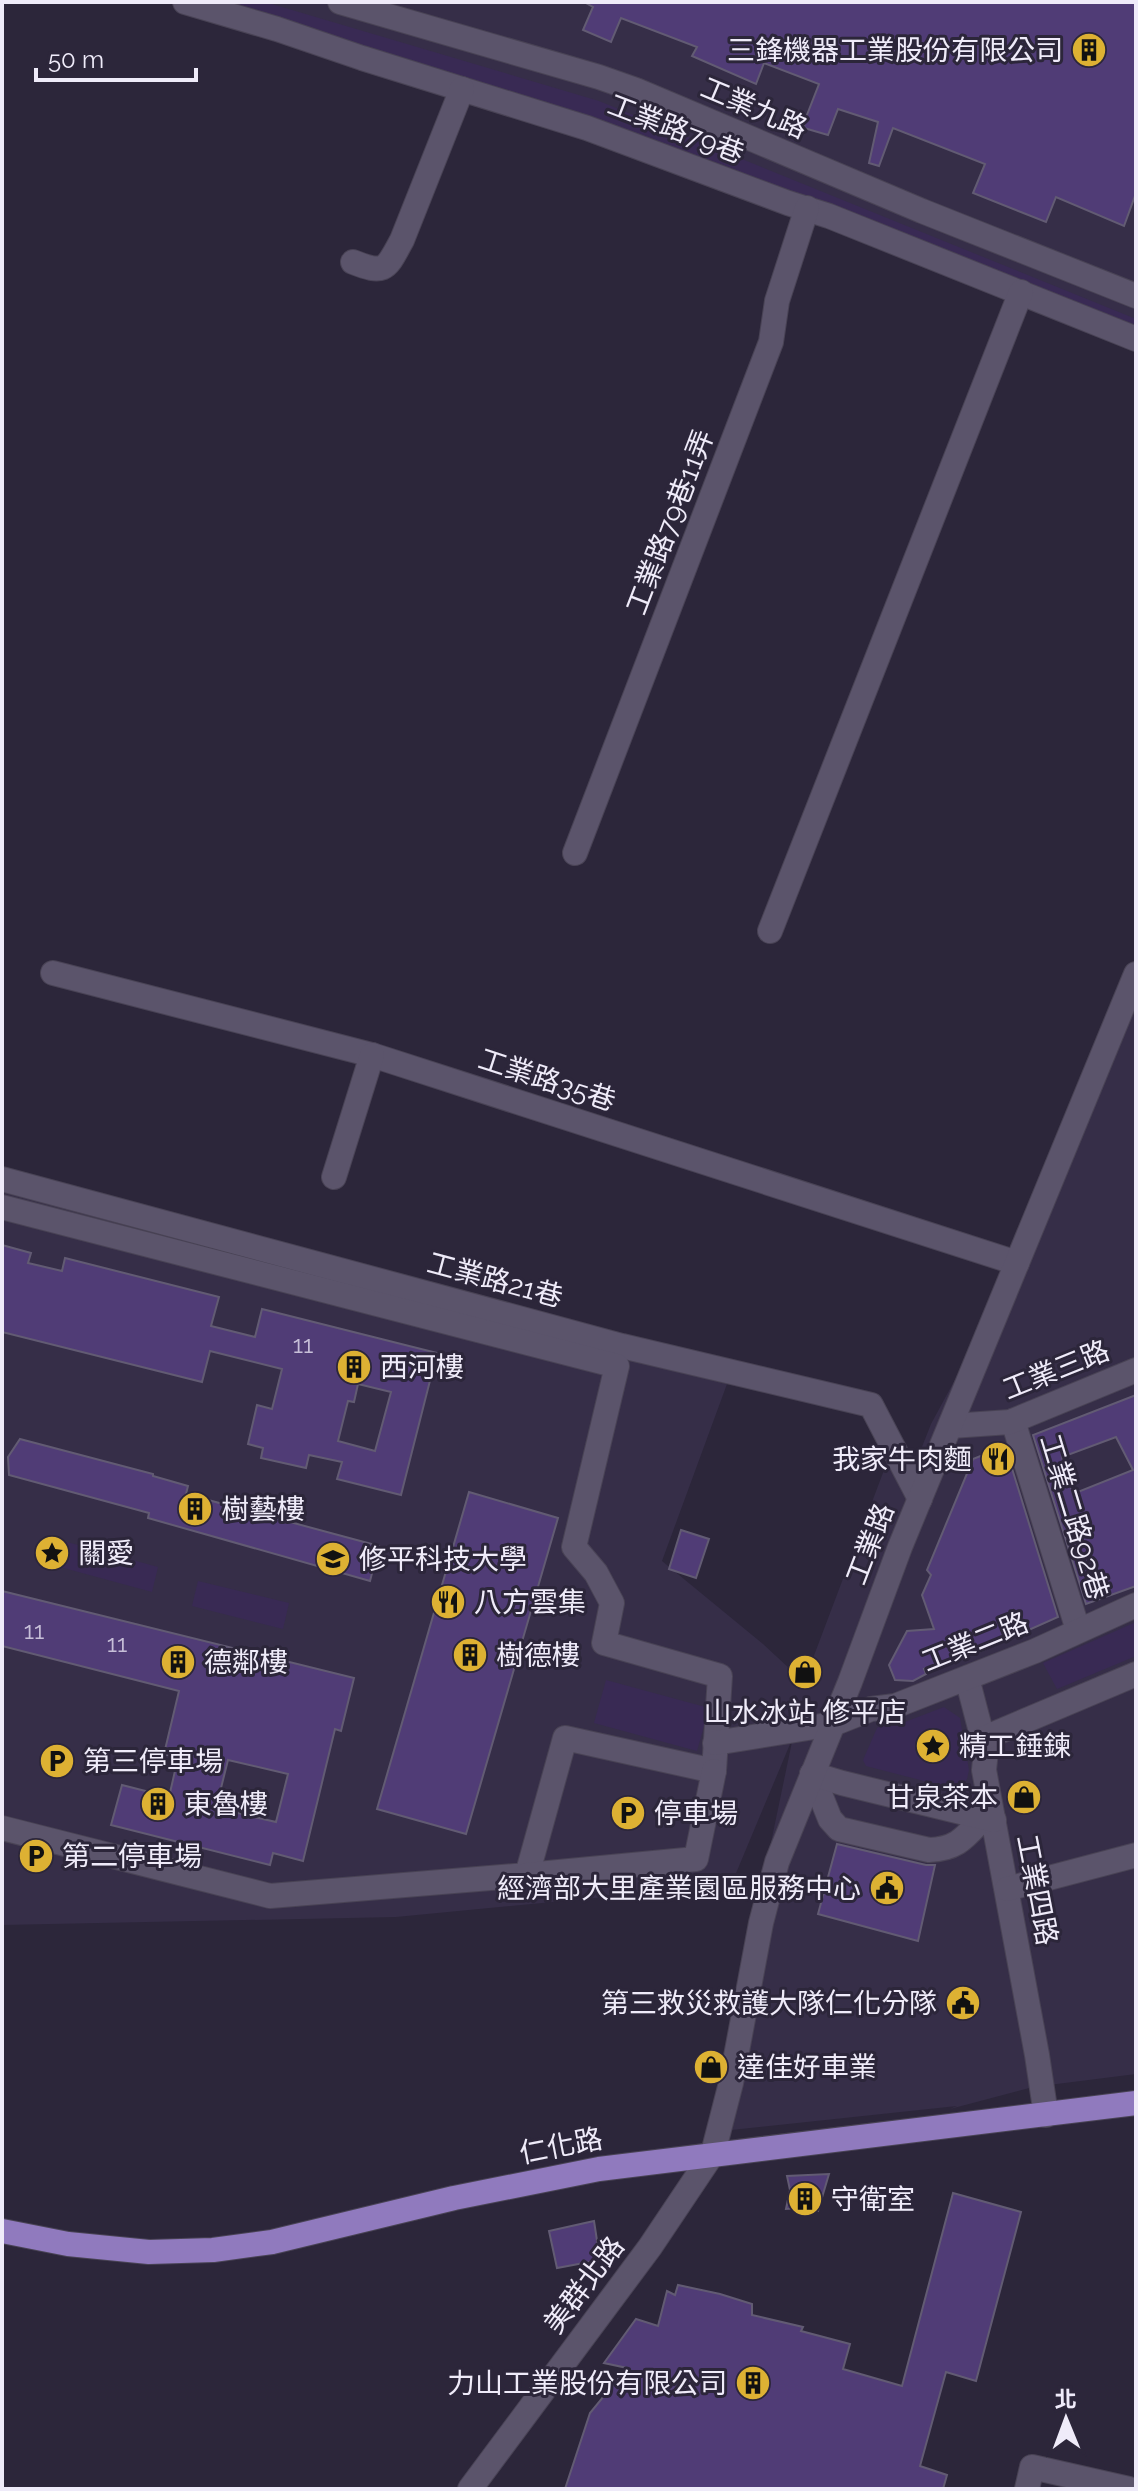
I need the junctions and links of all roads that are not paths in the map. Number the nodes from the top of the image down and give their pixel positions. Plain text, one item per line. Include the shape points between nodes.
1 (185, 2) edge
2 (340, 2) edge
3 (462, 89) junction
4 (807, 208) junction
5 (353, 262) dead end
6 (1021, 292) junction
7 (1136, 296) edge
8 (1136, 339) edge
9 (575, 853) dead end
10 (770, 931) dead end
11 (53, 973) dead end
12 (1136, 974) edge
13 (372, 1055) junction
14 (334, 1177) dead end
15 (2, 1179) edge
16 (2, 1207) edge
17 (1017, 1263) junction
18 (620, 1356) junction
19 (1136, 1370) edge
20 (1013, 1421) junction
21 (951, 1426) junction
22 (920, 1499) junction
23 (1136, 1605) edge
24 (1078, 1630) junction
25 (1136, 1674) edge
26 (967, 1678) junction
27 (833, 1724) junction
28 (982, 1739) junction
29 (715, 1743) junction
30 (714, 1771) junction
31 (812, 1774) junction
32 (989, 1818) junction
33 (2, 1828) edge
34 (1136, 1855) edge
35 (527, 1875) junction
36 (1007, 1889) junction
37 (1136, 2103) edge
38 (1046, 2115) junction
39 (713, 2153) junction
40 (2, 2231) edge
41 (470, 2489) edge
42 (1027, 2489) edge
43 (1129, 2489) edge

1 - 3 street, 工業路79巷
2 - 7 street, 工業九路 via 636,90
3 - 4 street, 工業路79巷
3 - 5 street via 391,261 375,270
4 - 6 street, 工業路79巷
4 - 9 street, 工業路79巷11弄 via 777,301 771,342
6 - 8 street, 工業路79巷
6 - 10 street
11 - 13 street, 工業路35巷
12 - 17 street, 工業路
13 - 14 street
13 - 17 street, 工業路35巷
15 - 18 street, 工業路21巷
16 - 18 street
17 - 21 street, 工業路
18 - 22 street, 工業路21巷 via 871,1405
18 - 29 street via 574,1547 612,1603 604,1643 720,1676
19 - 20 street, 工業三路
20 - 21 street, 工業三路
20 - 24 street, 工業二路92巷
21 - 22 street, 工業路
22 - 27 street, 工業路
23 - 24 street, 工業二路
24 - 26 street, 工業二路
25 - 28 street
26 - 27 street, 工業二路
26 - 28 street, 工業四路
27 - 29 street, 工業二路
27 - 31 street, 工業路
28 - 32 street, 工業四路
29 - 30 street
30 - 35 street via 696,1859
30 - 35 street via 565,1738
31 - 32 street
31 - 32 street via 839,1829 943,1850
31 - 39 street, 工業路 via 767,1894
32 - 36 street, 工業四路
33 - 35 street via 270,1896
34 - 36 street
36 - 38 street, 工業四路
37 - 38 main road, 仁化路
38 - 39 main road, 仁化路
39 - 40 main road, 仁化路 via 599,2169 272,2242 213,2250 149,2252
39 - 41 street, 美群北路 via 650,2247
42 - 43 street via 1032,2467

